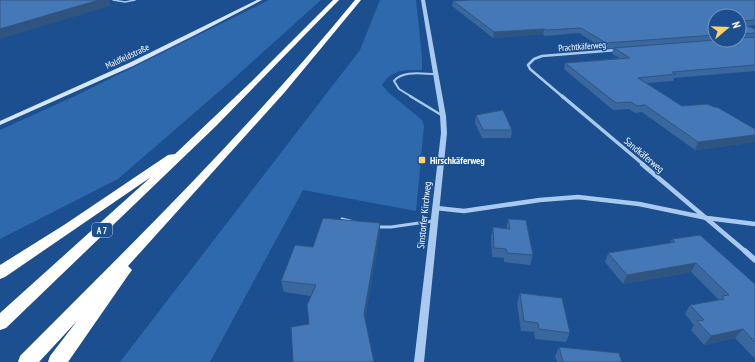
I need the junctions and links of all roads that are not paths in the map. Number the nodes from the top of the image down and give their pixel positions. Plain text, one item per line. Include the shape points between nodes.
1 (113, 0) edge
2 (135, 0) edge
3 (260, 0) edge
4 (336, 0) edge
5 (358, 0) edge
6 (423, 0) edge
7 (624, 50) edge
8 (531, 61) joint
9 (435, 74) junction
10 (443, 116) junction
11 (0, 124) edge
12 (202, 136) junction
13 (436, 208) junction
14 (707, 218) junction
15 (342, 219) edge
16 (435, 220) junction
17 (362, 224) edge
18 (755, 224) edge
19 (375, 227) edge
20 (152, 232) junction
21 (755, 260) edge
22 (0, 273) edge
23 (0, 323) edge
24 (27, 362) edge
25 (57, 362) edge
26 (420, 362) edge

1 - 2 lane
3 - 11 main road, Maldfeldstraße via 67,95
4 - 12 highway, A 7
5 - 20 highway via 288,83
6 - 9 street, Sinstorfer Kirchweg
7 - 8 street, Prachtkäferweg via 542,56
8 - 14 street, Sandkäferweg via 528,65 530,69
9 - 10 street, Sinstorfer Kirchweg
9 - 10 lane via 403,75 396,77 394,81 399,89
10 - 13 street, Sinstorfer Kirchweg via 444,134
12 - 22 highway
12 - 23 highway, A 7
13 - 14 street via 464,211 578,197 639,204
13 - 16 street, Sinstorfer Kirchweg
14 - 18 street
14 - 21 street, Sandkäferweg
15 - 17 lane
16 - 19 lane
16 - 26 street, Sinstorfer Kirchweg
20 - 24 highway
20 - 25 highway

